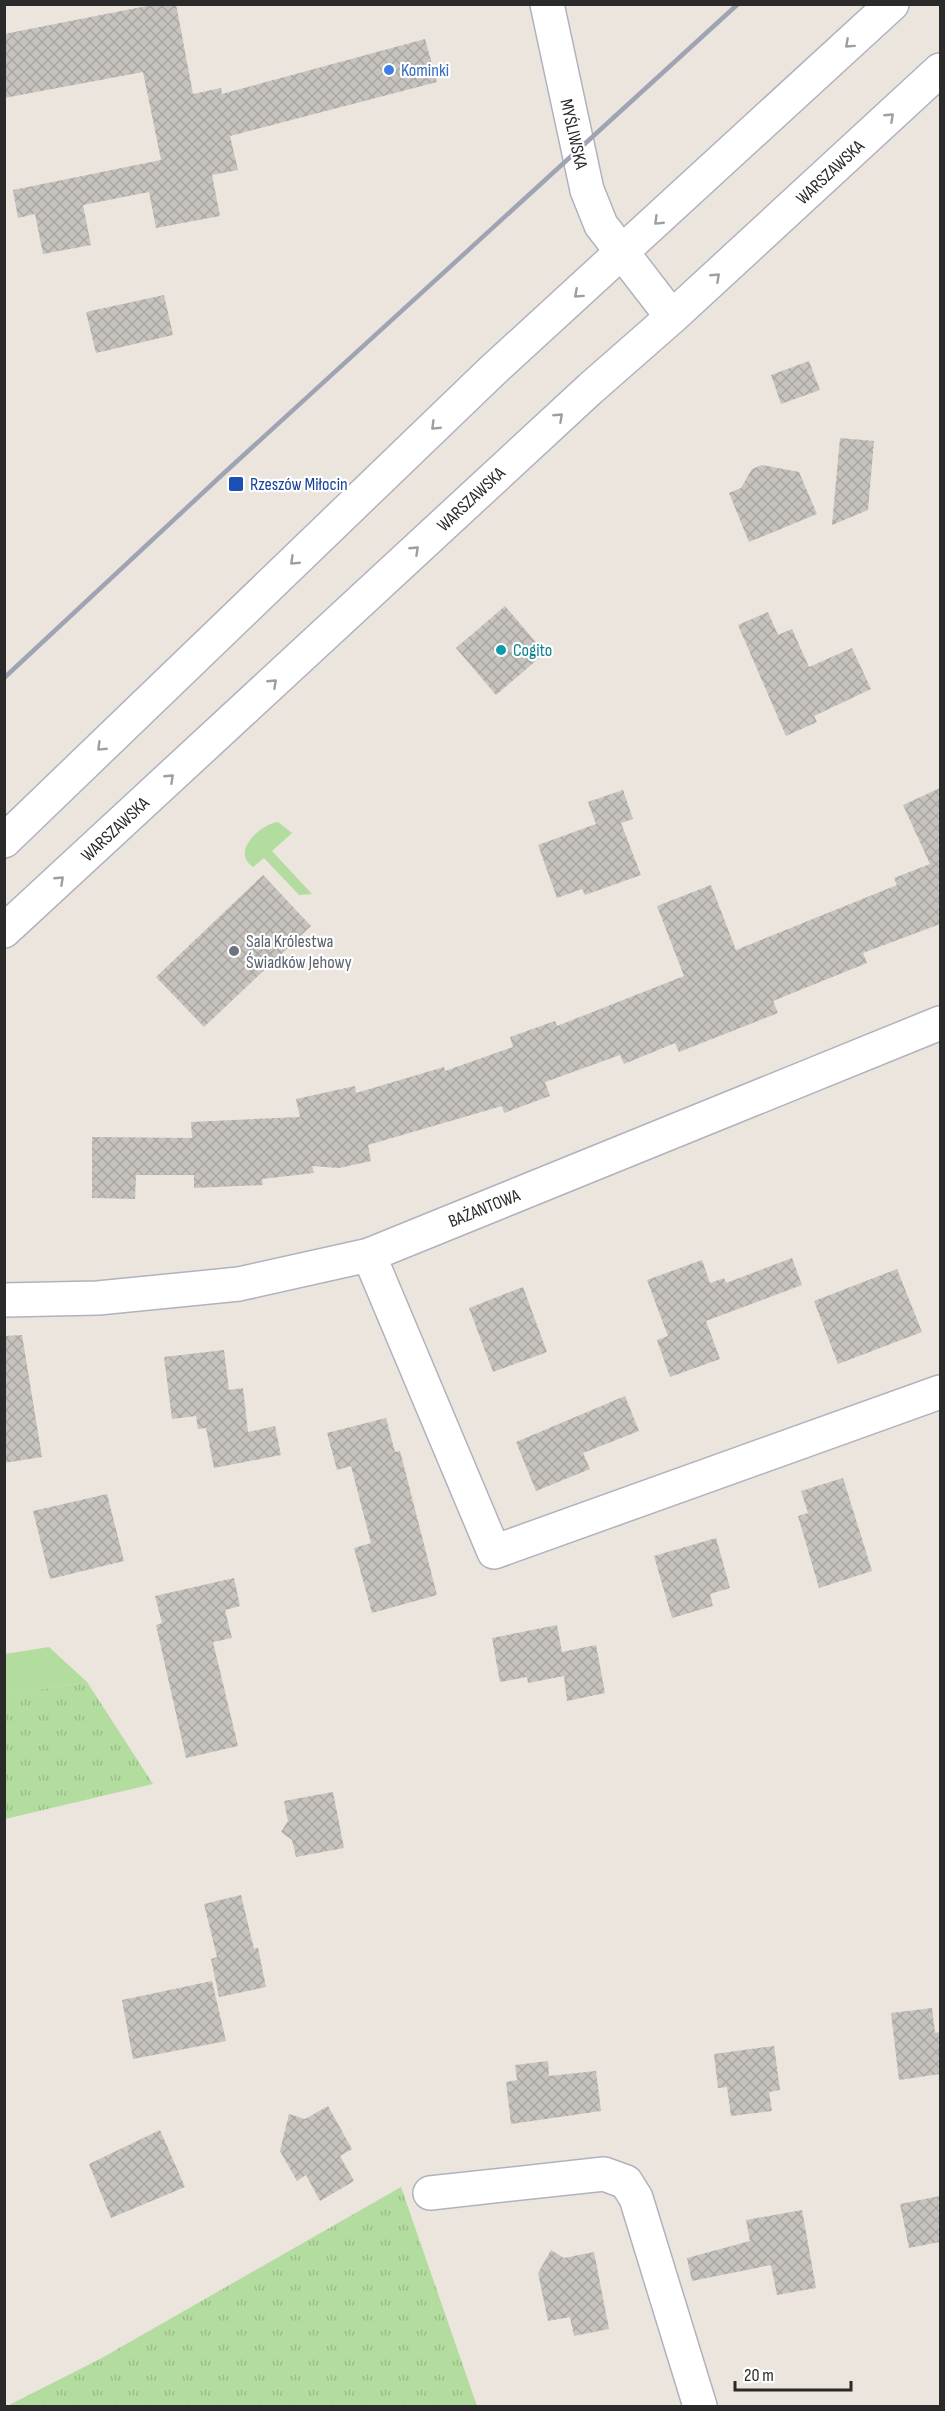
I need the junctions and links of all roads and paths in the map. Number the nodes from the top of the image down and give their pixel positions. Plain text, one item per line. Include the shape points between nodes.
1 (547, 4) edge
2 (892, 4) edge
3 (940, 70) edge
4 (622, 255) junction
5 (672, 317) junction
6 (4, 840) edge
7 (4, 931) edge
8 (940, 1023) edge
9 (369, 1255) junction
10 (4, 1300) edge
11 (940, 1392) edge
12 (430, 2193) dead end
13 (699, 2406) edge

1 - 4 street, MYŚLIWSKA via 587,190 601,225
2 -> 4 street
5 -> 3 street, WARSZAWSKA
4 - 5 street, MYŚLIWSKA
4 -> 6 street via 492,371
7 -> 5 street, WARSZAWSKA
8 - 9 street, BAŻANTOWA
9 - 10 street, BAŻANTOWA via 239,1284 98,1298
9 - 11 street via 494,1552
12 - 13 street via 604,2174 626,2182 636,2198

